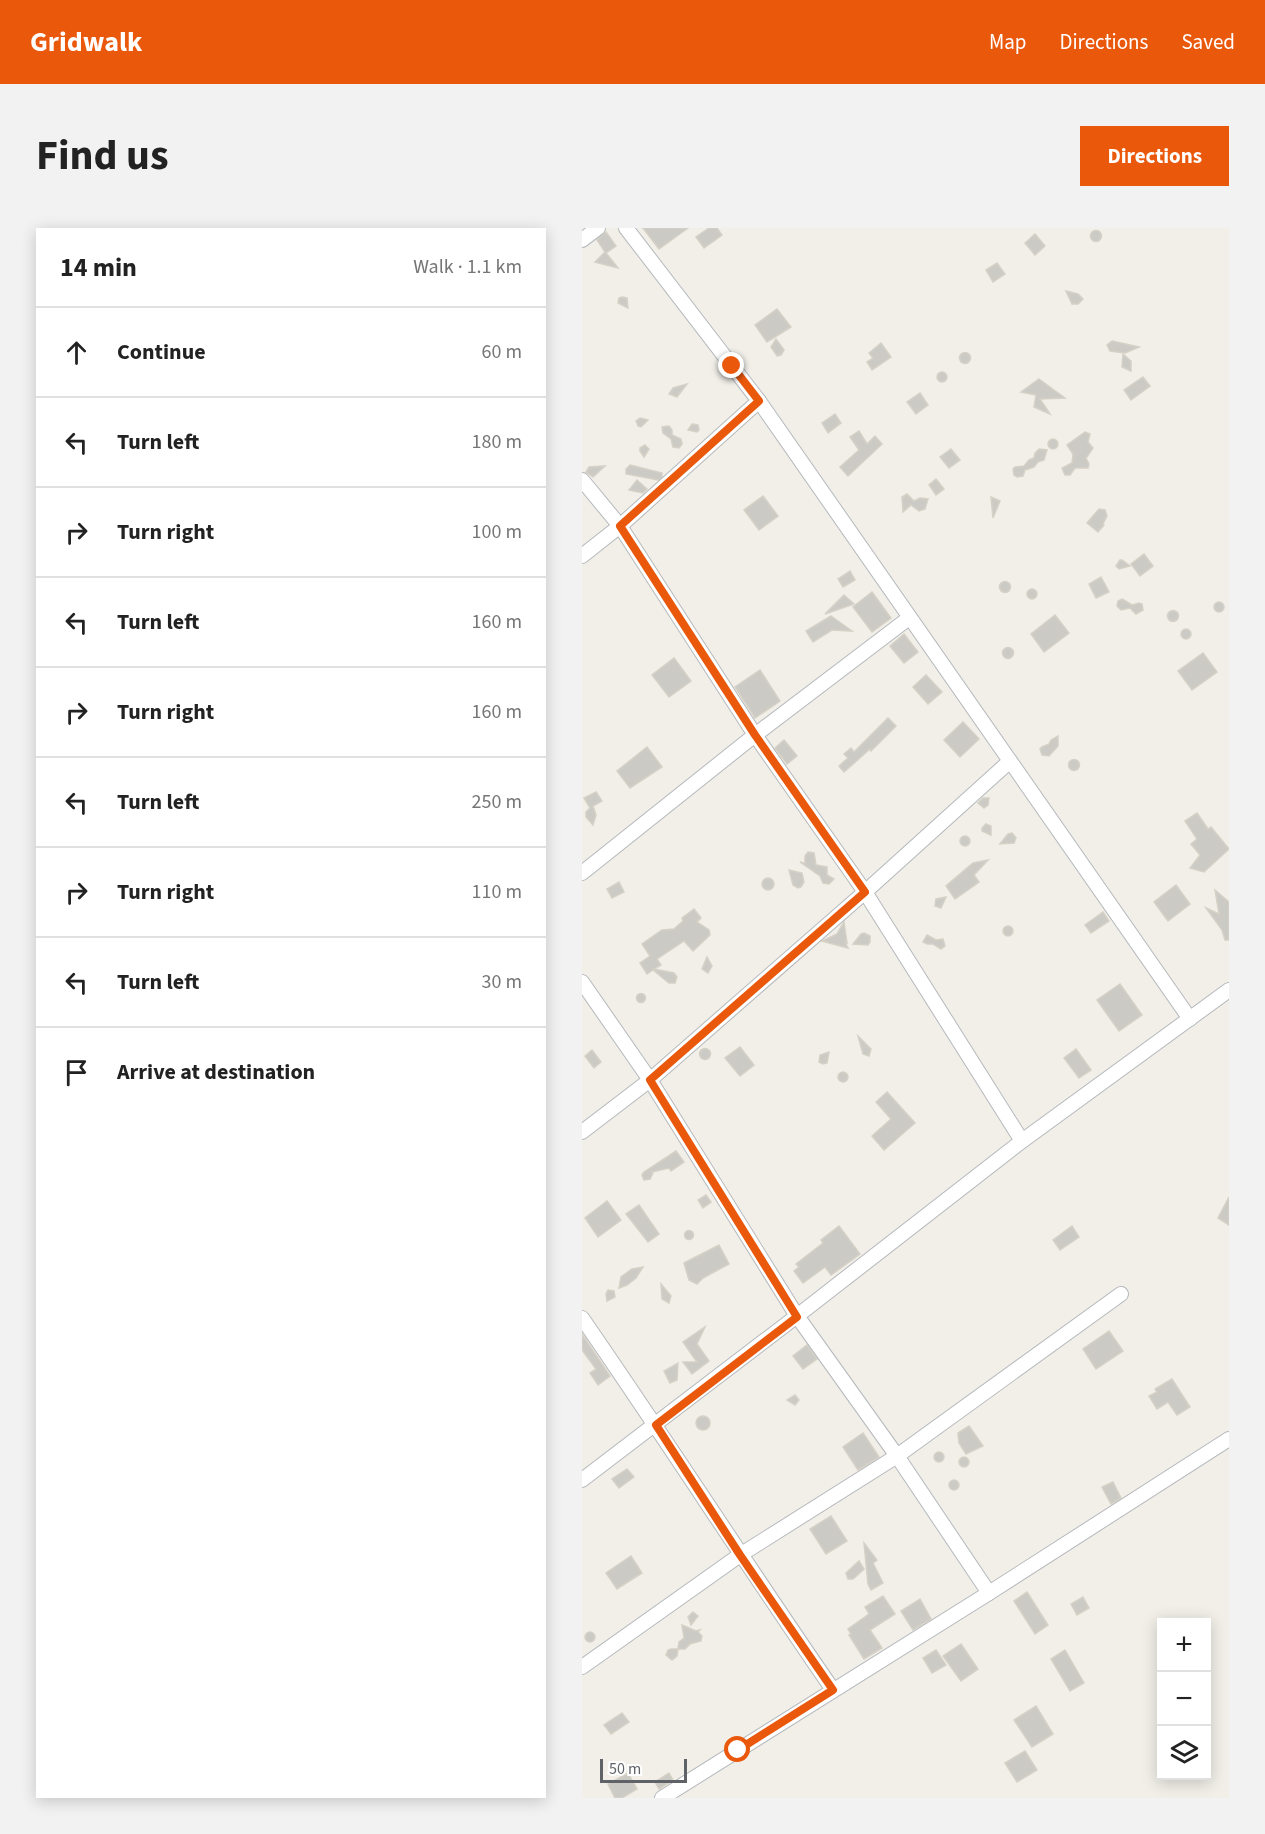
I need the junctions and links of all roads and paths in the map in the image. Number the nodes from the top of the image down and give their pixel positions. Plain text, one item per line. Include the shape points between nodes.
1 (598, 228) edge
2 (626, 228) edge
3 (582, 240) edge
4 (759, 401) junction
5 (582, 480) edge
6 (620, 526) junction
7 (582, 556) edge
8 (909, 618) junction
9 (755, 735) junction
10 (1010, 761) junction
11 (582, 873) edge
12 (865, 892) junction
13 (582, 982) edge
14 (1229, 990) edge
15 (1190, 1019) junction
16 (650, 1080) junction
17 (582, 1132) edge
18 (1022, 1140) junction
19 (1120, 1294) dead end
20 (797, 1317) junction
21 (582, 1318) edge
22 (656, 1425) junction
23 (1229, 1439) edge
24 (897, 1456) junction
25 (582, 1479) edge
26 (740, 1555) junction
27 (989, 1593) junction
28 (582, 1667) edge
29 (833, 1690) junction
30 (662, 1798) edge

1 - 3 street
2 - 4 street
4 - 6 street
4 - 8 street
5 - 6 street
6 - 7 street
6 - 9 street
8 - 9 street
8 - 10 street
9 - 11 street
9 - 12 street
10 - 12 street
10 - 15 street
12 - 16 street
12 - 18 street
13 - 16 street
14 - 15 street
15 - 18 street
16 - 17 street
16 - 20 street
18 - 20 street
19 - 24 street
20 - 22 street
20 - 24 street
21 - 22 street
22 - 25 street
22 - 26 street
23 - 27 street
24 - 26 street
24 - 27 street
26 - 28 street
26 - 29 street
27 - 29 street
29 - 30 street

